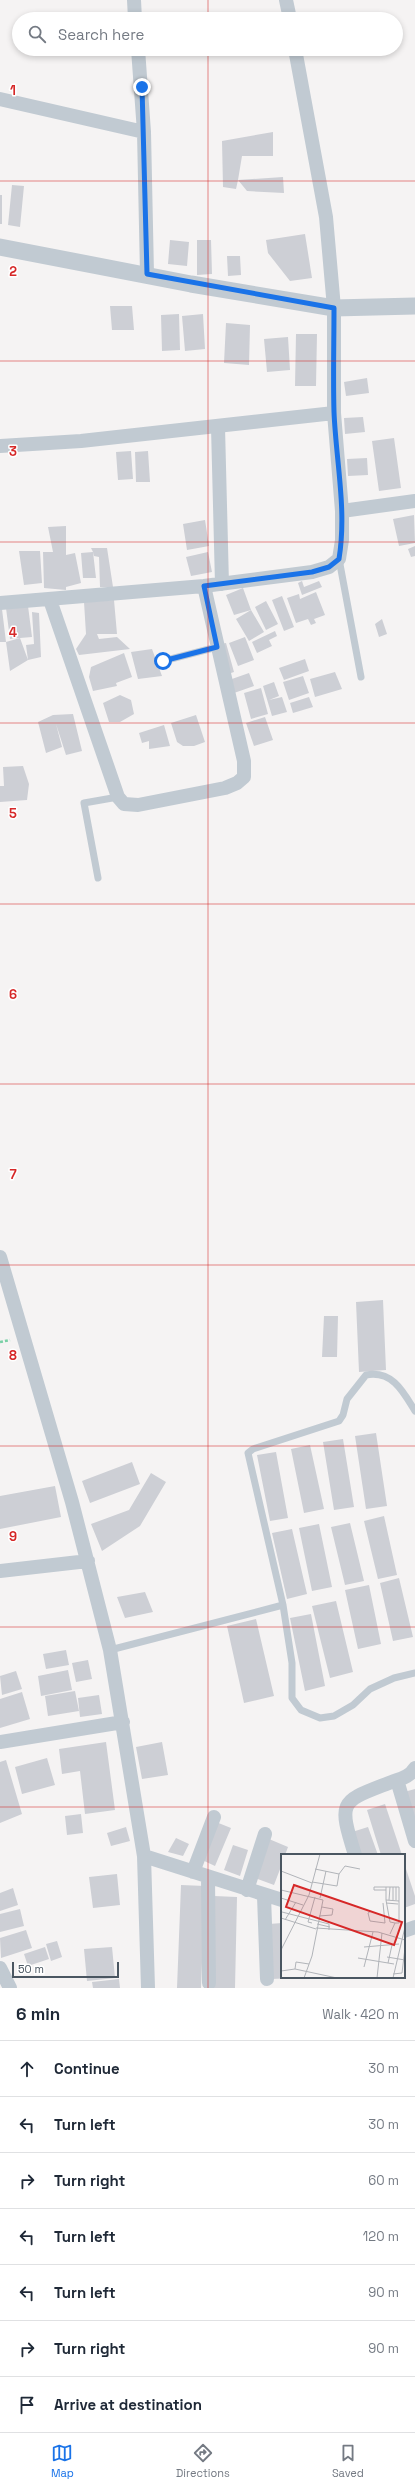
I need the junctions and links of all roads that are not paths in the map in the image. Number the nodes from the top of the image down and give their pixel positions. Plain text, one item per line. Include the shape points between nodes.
1 (134, 0) edge
2 (286, 0) edge
3 (135, 12) edge
4 (289, 12) edge
5 (139, 56) edge
6 (296, 56) edge
7 (0, 99) edge
8 (144, 132) junction
9 (0, 247) edge
10 (147, 274) junction
11 (415, 306) edge
12 (334, 308) junction
13 (334, 412) junction
14 (218, 427) junction
15 (0, 446) edge
16 (415, 501) edge
17 (342, 511) junction
18 (339, 559) junction
19 (222, 584) junction
20 (204, 586) junction
21 (50, 600) junction
22 (0, 603) edge
23 (217, 647) junction
24 (163, 661) dead end
25 (361, 677) dead end
26 (118, 797) junction
27 (98, 878) dead end
28 (0, 1256) edge
29 (415, 1411) edge
30 (88, 1561) junction
31 (0, 1571) edge
32 (283, 1605) junction
33 (110, 1650) junction
34 (415, 1673) edge
35 (123, 1722) junction
36 (0, 1742) edge
37 (415, 1768) edge
38 (397, 1780) junction
39 (214, 1817) dead end
40 (265, 1834) dead end
41 (415, 1841) edge
42 (355, 1854) edge
43 (144, 1856) junction
44 (193, 1872) junction
45 (208, 1878) junction
46 (246, 1890) junction
47 (264, 1896) junction
48 (281, 1900) edge
49 (415, 1927) edge
50 (405, 1931) edge
51 (0, 1968) edge
52 (267, 1979) dead end
53 (209, 1983) dead end
54 (10, 1988) edge
55 (148, 1988) edge

1 - 3 street
2 - 4 street
5 - 8 street
6 - 12 street via 326,217
7 - 8 street
8 - 10 street
9 - 10 street
10 - 12 street
11 - 12 street
12 - 13 street
13 - 14 street
13 - 17 street
14 - 15 street via 81,441
14 - 19 street
16 - 17 street
17 - 18 street
18 - 19 street via 329,567 312,572
18 - 25 lane
19 - 20 street
20 - 21 street
20 - 23 street
21 - 22 street
21 - 26 street
23 - 24 lane
23 - 26 street via 244,761 244,777 237,784 225,788 150,804 124,804
26 - 27 lane via 84,803
28 - 30 street
29 - 32 lane via 392,1378 376,1373 366,1375 347,1399 339,1422 250,1450 249,1458
30 - 31 street
30 - 33 street
32 - 33 lane
32 - 34 lane via 292,1663 292,1698 301,1710 320,1718 334,1716 353,1705 370,1689 394,1678
33 - 35 street
35 - 36 street
35 - 43 street
37 - 38 street
38 - 41 street
38 - 42 street via 356,1795 348,1804 344,1822
39 - 44 street
40 - 46 street
43 - 44 street
43 - 55 street
44 - 45 street
45 - 46 street
45 - 53 street
46 - 47 street
47 - 48 street
47 - 52 street
49 - 50 street
51 - 54 street

